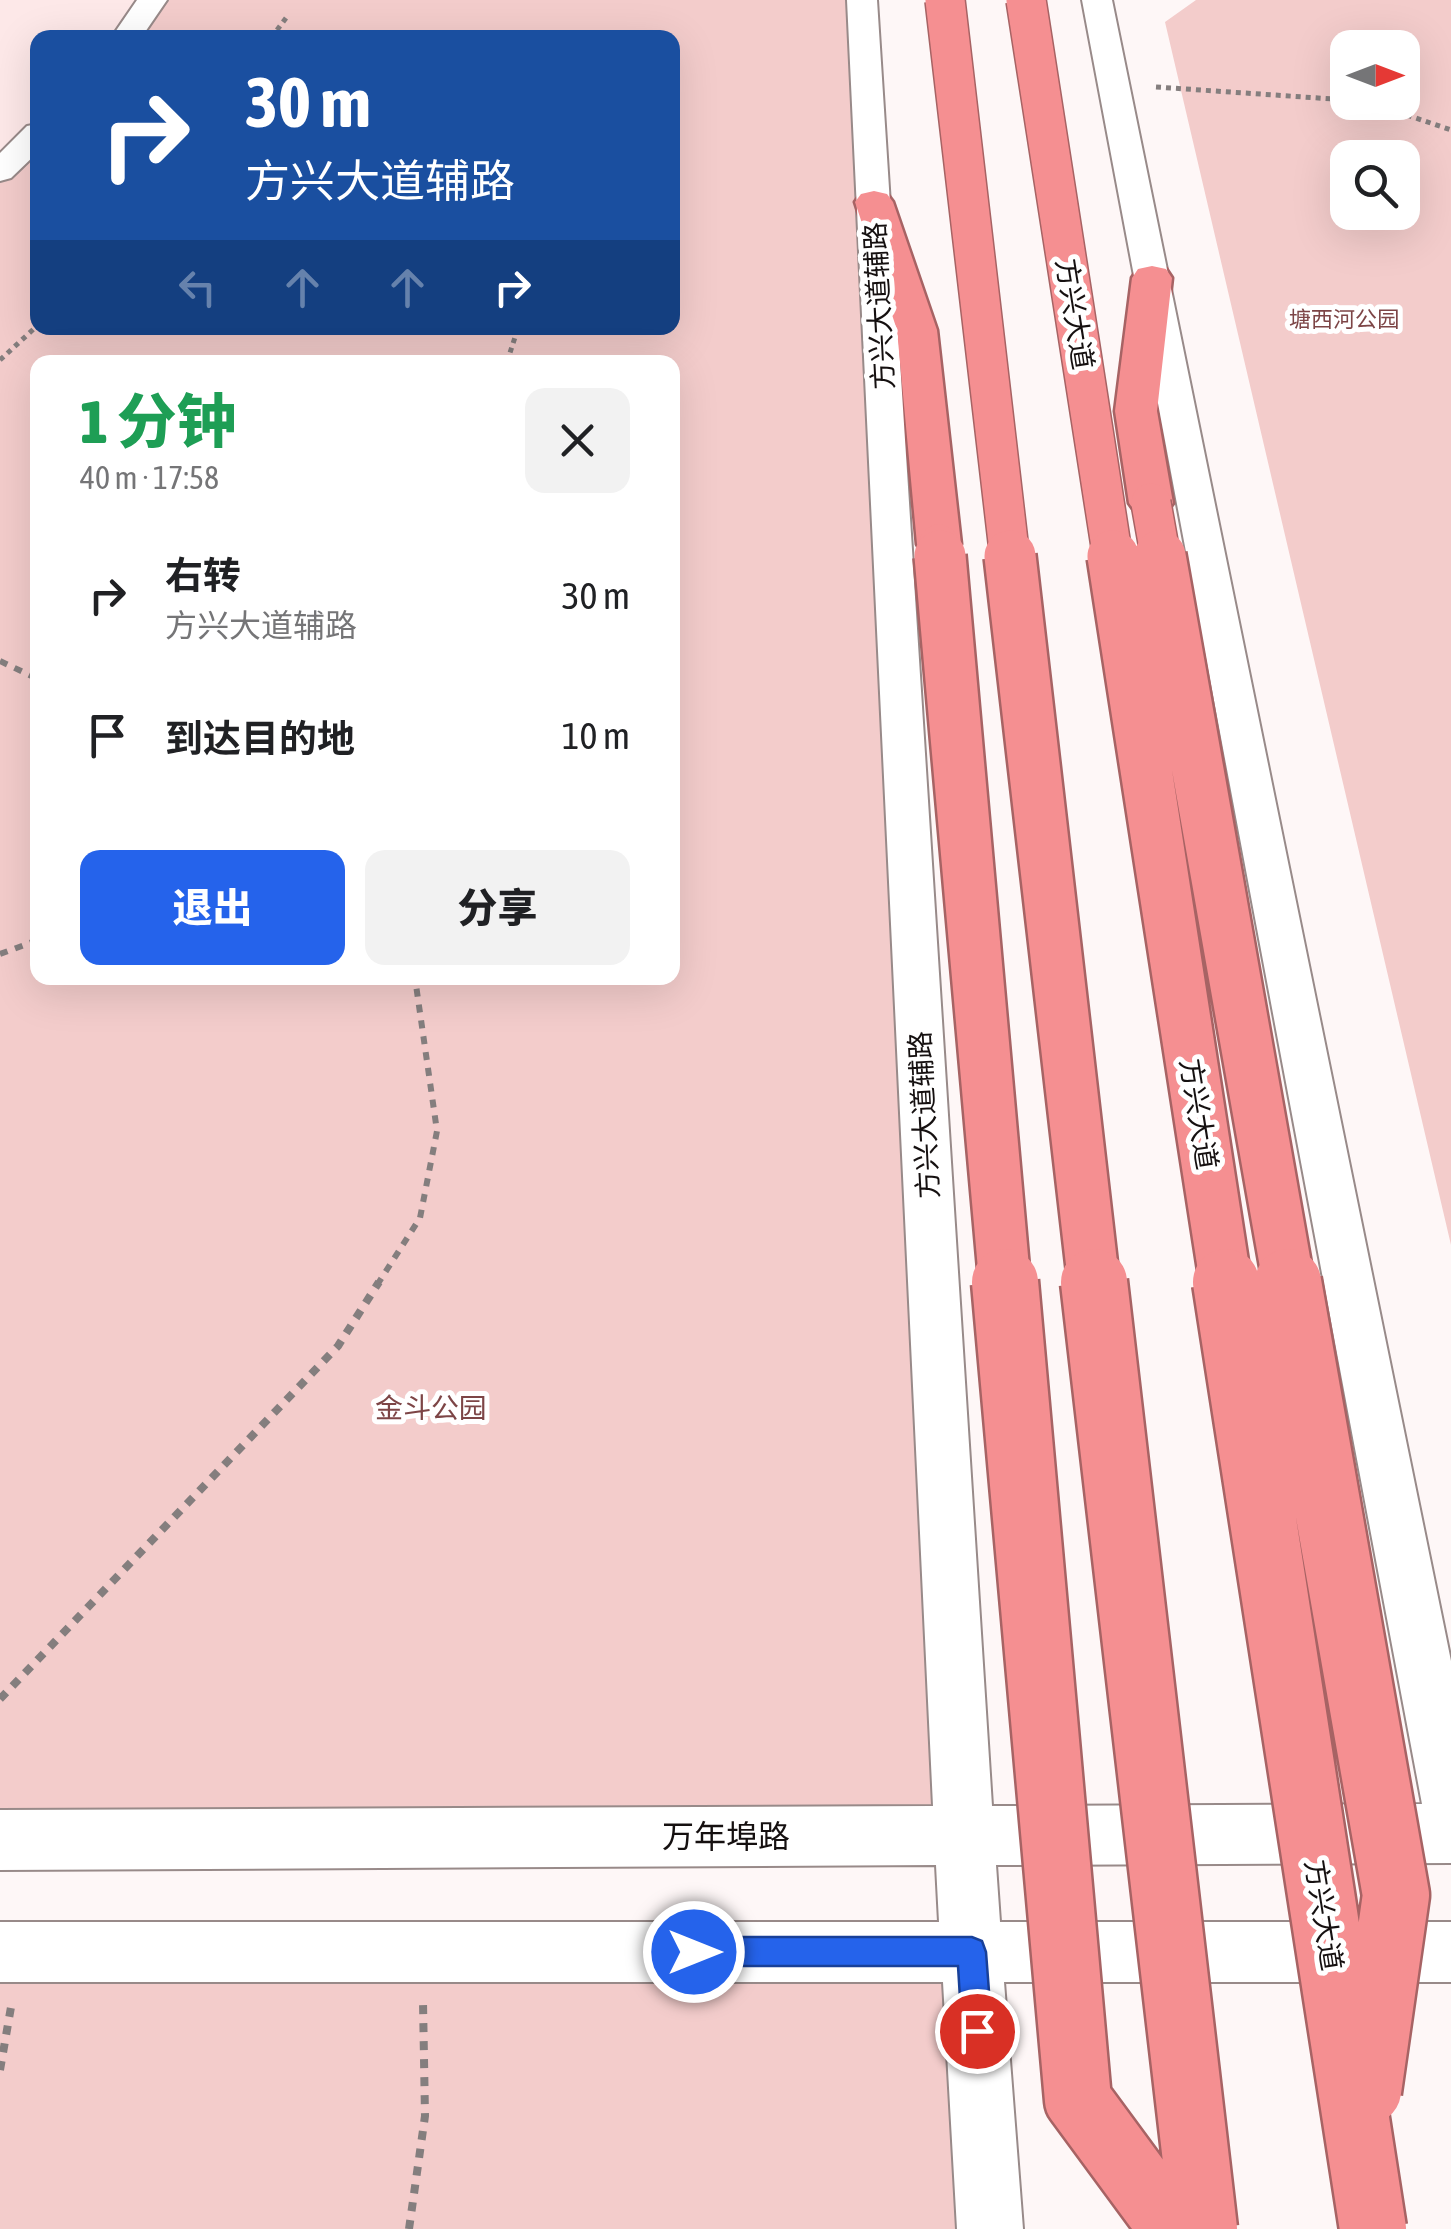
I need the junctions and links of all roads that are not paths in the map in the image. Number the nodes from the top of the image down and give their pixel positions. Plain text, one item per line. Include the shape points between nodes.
1 (152, 0) edge
2 (862, 0) edge
3 (945, 0) edge
4 (1026, 0) edge
5 (1098, 0) edge
6 (131, 30) edge
7 (30, 140) edge
8 (0, 171) edge
9 (874, 202) junction
10 (1152, 278) junction
11 (1451, 1804) edge
12 (1451, 1832) edge
13 (964, 1835) junction
14 (0, 1840) edge
15 (0, 1952) edge
16 (972, 1952) junction
17 (1451, 1952) edge
18 (1360, 2148) junction
19 (990, 2229) edge
20 (1172, 2229) edge
21 (1204, 2229) edge
22 (1373, 2229) edge

1 - 6 street
2 - 9 street, 方兴大道辅路
3 - 21 highway, bridge
4 - 18 highway, 方兴大道, bridge
5 - 10 street
7 - 8 street
9 - 13 street, 方兴大道辅路
9 - 20 highway, bridge via 917,330 1078,2100
10 - 11 street
10 - 18 highway, bridge via 1136,411 1396,1895
12 - 13 street, 万年埠路
13 - 14 street, 万年埠路
13 - 16 street, 方兴大道辅路
15 - 16 street
16 - 17 street
16 - 19 street, 方兴大道辅路
18 - 22 highway, 方兴大道, bridge

